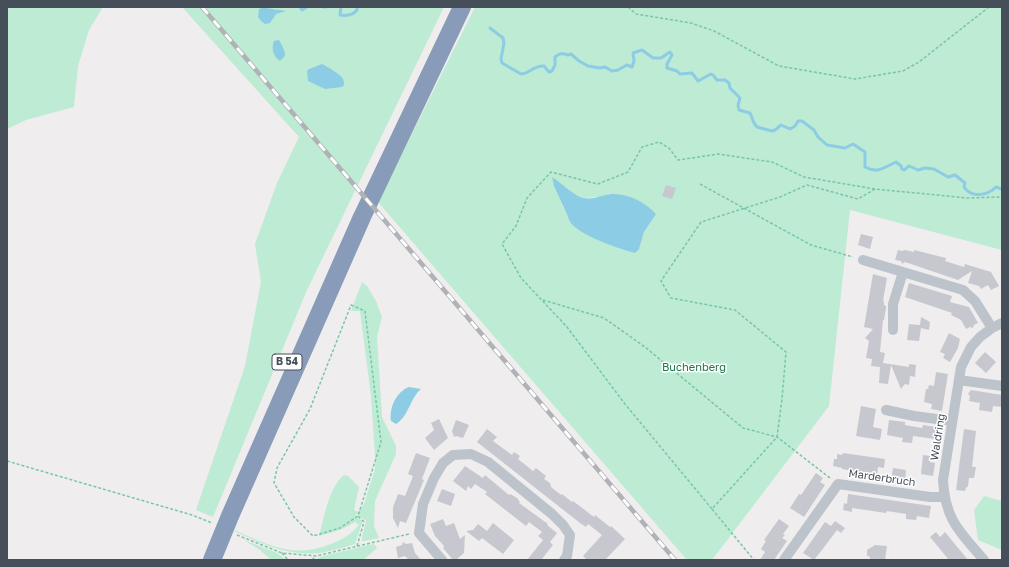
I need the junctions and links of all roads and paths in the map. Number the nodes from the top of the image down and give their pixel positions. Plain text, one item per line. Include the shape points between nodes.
1 (451, 7) edge
2 (462, 7) edge
3 (628, 7) edge
4 (989, 7) edge
5 (376, 174) junction
6 (700, 184) dead end
7 (875, 189) junction
8 (1002, 197) edge
9 (743, 208) junction
10 (863, 260) joint
11 (903, 272) junction
12 (542, 300) junction
13 (1002, 323) edge
14 (992, 328) junction
15 (893, 330) dead end
16 (959, 380) junction
17 (1002, 386) edge
18 (886, 410) dead end
19 (952, 421) junction
20 (777, 437) junction
21 (7, 461) edge
22 (838, 484) junction
23 (944, 496) junction
24 (712, 509) junction
25 (192, 515) dead end
26 (358, 516) junction
27 (419, 532) junction
28 (357, 546) junction
29 (209, 556) edge
30 (316, 556) junction
31 (288, 560) edge
32 (312, 560) edge
33 (442, 560) edge
34 (564, 560) edge
35 (754, 560) edge
36 (784, 560) edge
37 (984, 560) edge

1 - 5 highway, B 54
2 - 5 highway, B 54
3 - 4 path via 636,14 691,22 714,31 779,66 855,79 903,71 919,62
5 - 29 highway, B 54
6 - 9 path
7 - 8 path via 968,198
7 - 9 path via 858,199 807,185 780,197
7 - 12 path via 804,177 772,162 718,154 678,160 670,148 659,142 642,147 628,172 598,184 551,172 527,198 516,226 502,244 521,278
9 - 10 path via 811,245
9 - 20 path via 701,222 661,281 671,298 734,310 786,352
10 - 11 street
11 - 14 street via 963,290 975,301
11 - 15 street via 893,304
12 - 20 path via 604,318 645,347 743,428
12 - 24 path via 567,327 625,404
13 - 14 street, Waldring
14 - 16 street, Waldring via 971,347 961,367
16 - 17 street
16 - 19 street, Waldring
18 - 19 street
19 - 23 street, Waldring via 943,480
20 - 22 path
20 - 24 path
21 - 25 path
22 - 23 street, Marderbruch via 930,497
22 - 36 street, Marderbruch
23 - 37 street, Waldring via 948,513 958,530
24 - 35 path
26 - 26 path via 340,528 313,536 294,517 274,483 277,468 310,409 351,305 365,311 381,442
26 - 28 path via 364,522
27 - 28 path
27 - 33 street
27 - 34 street via 423,504 443,463 453,455 470,454 488,462 563,525 570,535
28 - 30 path
30 - 31 path via 282,553
30 - 32 path

